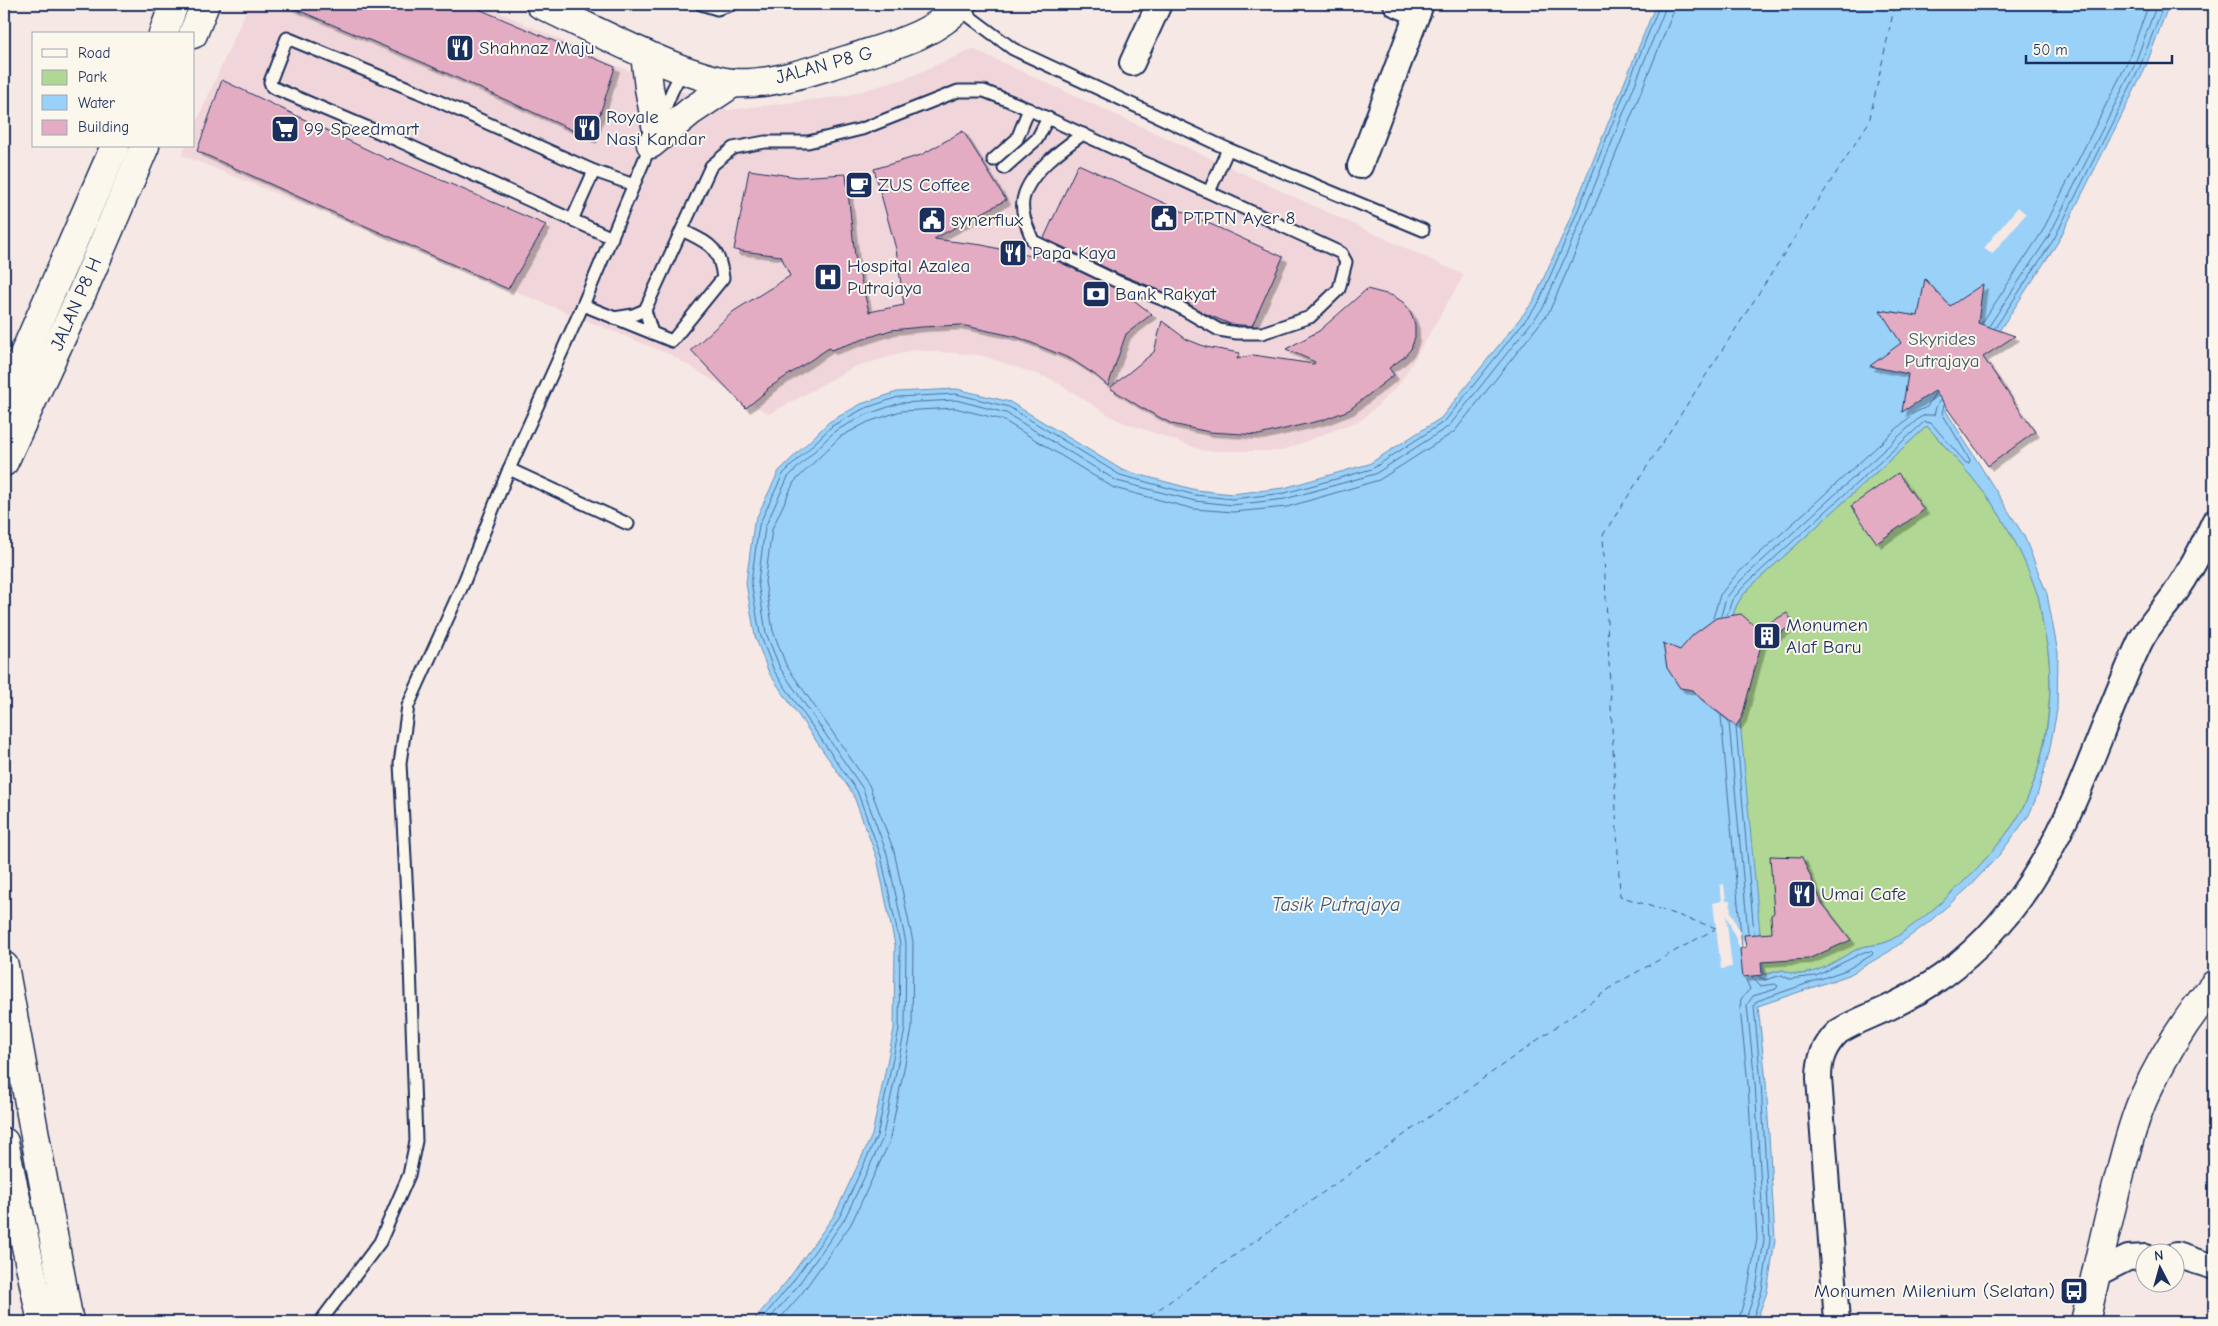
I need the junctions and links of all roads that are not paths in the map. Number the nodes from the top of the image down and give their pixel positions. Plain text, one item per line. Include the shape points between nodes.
1 (174, 4) edge
2 (205, 4) edge
3 (540, 4) edge
4 (701, 4) edge
5 (733, 4) edge
6 (1159, 4) edge
7 (960, 6) edge
8 (1412, 7) edge
9 (164, 32) edge
10 (193, 32) edge
11 (645, 54) junction
12 (1132, 63) dead end
13 (683, 69) junction
14 (733, 83) junction
15 (1029, 109) junction
16 (1048, 118) junction
17 (1083, 134) junction
18 (654, 137) junction
19 (114, 148) edge
20 (144, 148) edge
21 (1228, 149) junction
22 (993, 160) dead end
23 (1360, 166) dead end
24 (1004, 168) dead end
25 (594, 171) junction
26 (634, 185) junction
27 (1209, 192) junction
28 (572, 220) junction
29 (682, 230) junction
30 (1423, 230) dead end
31 (612, 238) junction
32 (583, 305) junction
33 (645, 310) junction
34 (612, 318) junction
35 (652, 333) junction
36 (4, 400) edge
37 (4, 462) edge
38 (509, 469) junction
39 (2214, 522) edge
40 (628, 524) dead end
41 (4, 966) edge
42 (2214, 985) edge
43 (4, 1142) edge
44 (2136, 1258) edge
45 (2186, 1258) edge
46 (2214, 1267) edge
47 (2096, 1274) junction
48 (42, 1322) edge
49 (69, 1322) edge
50 (320, 1322) edge
51 (1837, 1322) edge
52 (2085, 1322) edge

1 - 9 street
2 - 10 street
3 - 11 street, JALAN P8 G
4 - 5 lane via 717,9
6 - 12 street
7 - 14 street, JALAN P8 G via 940,23 912,39 807,73
7 - 21 lane via 1014,49
8 - 23 street
11 - 13 street, JALAN P8 G
11 - 18 street
13 - 14 street, JALAN P8 G
13 - 18 lane
14 - 18 street
15 - 16 lane
15 - 22 lane via 1017,139
15 - 29 lane via 984,91 958,91 862,129 808,142 765,142 733,148 711,166
16 - 17 lane
16 - 24 lane via 1037,139
17 - 27 lane
17 - 27 lane via 1039,170 1023,196 1024,219 1033,241 1116,281 1174,304 1219,330 1262,333 1310,317 1339,289 1346,262 1341,253
18 - 26 lane
19 - 36 street, JALAN P8 H
20 - 37 street, JALAN P8 H
21 - 27 lane
21 - 30 lane
25 - 26 lane
25 - 28 lane
25 - 28 lane via 418,92 287,38 270,82 272,87
26 - 31 lane
28 - 31 lane
29 - 33 lane
29 - 35 lane via 711,246 721,259 723,278 672,341
31 - 32 lane
32 - 34 lane
32 - 38 lane
33 - 34 lane
33 - 35 lane
34 - 35 lane
38 - 40 lane
38 - 50 lane via 464,582 408,706 400,764 416,1116 416,1141 409,1175 380,1242
39 - 51 street via 2196,560 2140,642 2068,815 2027,890 1986,938 1944,974 1919,992 1849,1025 1828,1042 1819,1067
41 - 49 street
42 - 47 street via 2191,1014 2161,1062 2143,1099 2117,1183
43 - 48 street
44 - 47 street via 2128,1258
45 - 46 street
47 - 52 street

